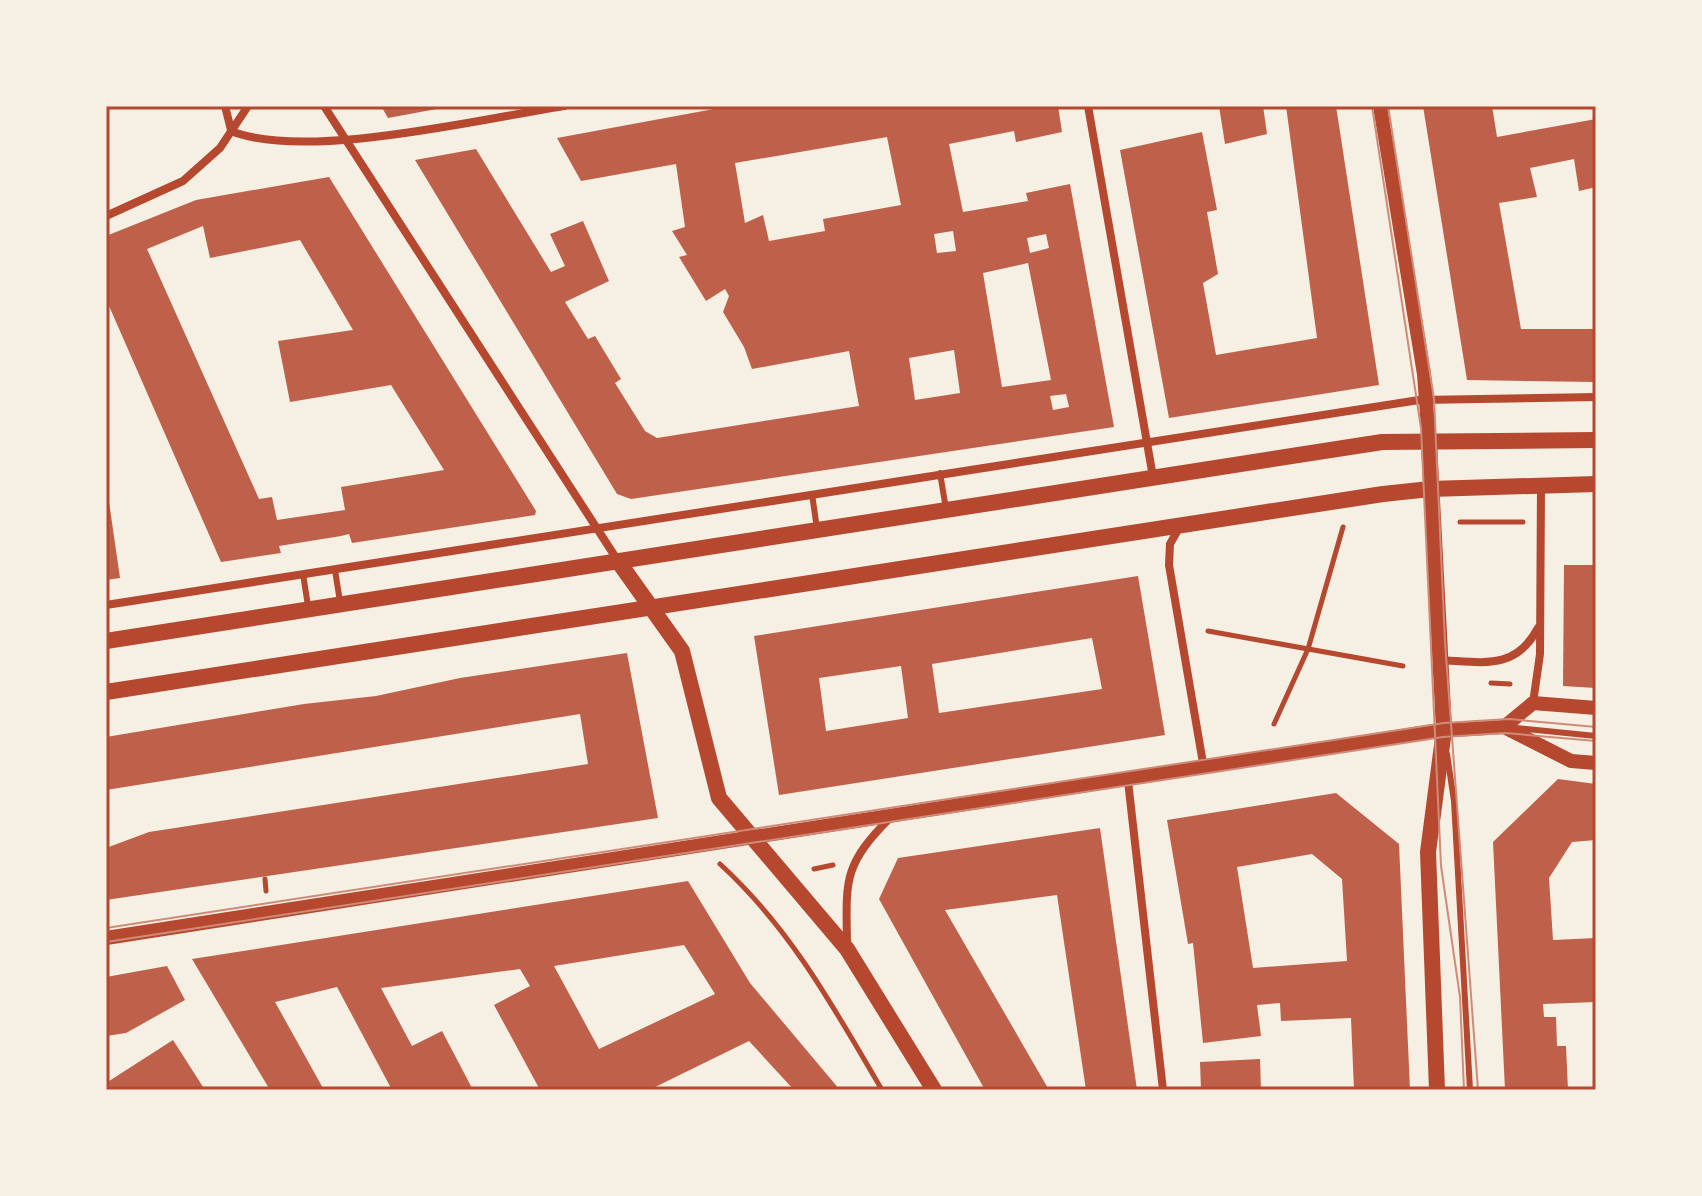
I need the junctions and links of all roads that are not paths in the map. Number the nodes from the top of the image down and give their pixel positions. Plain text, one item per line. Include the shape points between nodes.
1 (225, 106) edge
2 (248, 106) edge
3 (324, 106) edge
4 (564, 106) edge
5 (1088, 106) edge
6 (1380, 106) edge
7 (231, 131) junction
8 (347, 140) junction
9 (106, 216) edge
10 (1596, 397) edge
11 (1426, 400) junction
12 (1596, 440) edge
13 (1147, 442) junction
14 (1429, 442) junction
15 (940, 473) junction
16 (1153, 477) junction
17 (1596, 484) edge
18 (1541, 485) junction
19 (1430, 489) junction
20 (812, 493) junction
21 (946, 510) junction
22 (1180, 525) junction
23 (598, 526) junction
24 (817, 529) junction
25 (618, 561) junction
26 (335, 570) junction
27 (303, 574) junction
28 (340, 604) junction
29 (106, 605) edge
30 (651, 607) junction
31 (308, 609) junction
32 (1539, 628) junction
33 (106, 641) edge
34 (1439, 660) junction
35 (106, 692) edge
36 (1533, 703) junction
37 (1596, 708) edge
38 (1504, 727) junction
39 (1444, 730) junction
40 (1596, 736) edge
41 (1596, 763) edge
42 (1204, 769) junction
43 (1128, 781) junction
44 (890, 818) junction
45 (754, 839) junction
46 (106, 938) edge
47 (847, 949) junction
48 (934, 1090) edge
49 (1163, 1090) edge
50 (1437, 1090) edge
51 (1470, 1090) edge

1 - 7 street
2 - 7 street
3 - 8 street
4 - 8 street
5 - 13 street
6 - 11 street
7 - 8 street via 254,140
7 - 9 street via 183,181
8 - 23 street
10 - 11 street
11 - 13 street
11 - 14 street
12 - 14 main road
13 - 15 street
13 - 16 street
14 - 16 main road via 1382,442
14 - 19 main road
15 - 20 street
15 - 21 lane
16 - 21 main road
17 - 18 main road
18 - 19 main road
18 - 32 street
19 - 22 main road
19 - 34 main road
20 - 23 street
20 - 24 lane
21 - 24 main road
22 - 30 main road
22 - 42 street via 1170,544 1169,565
23 - 25 street
23 - 26 street
24 - 25 main road
25 - 28 main road
25 - 30 main road
26 - 27 street
26 - 28 lane
27 - 29 street
27 - 31 lane
28 - 31 main road
30 - 35 main road
30 - 45 main road via 682,651 719,798
31 - 33 main road
32 - 34 street via 1524,651 1506,660
32 - 36 street
34 - 39 main road
36 - 37 street
36 - 38 street
38 - 39 street
38 - 40 lane
38 - 41 street via 1571,761
39 - 42 street
39 - 50 main road via 1427,871
39 - 51 lane via 1454,801
42 - 43 street
43 - 44 street
43 - 49 street
44 - 45 street
44 - 47 street via 860,847 852,866 846,898
45 - 46 street
45 - 47 main road
47 - 48 main road

